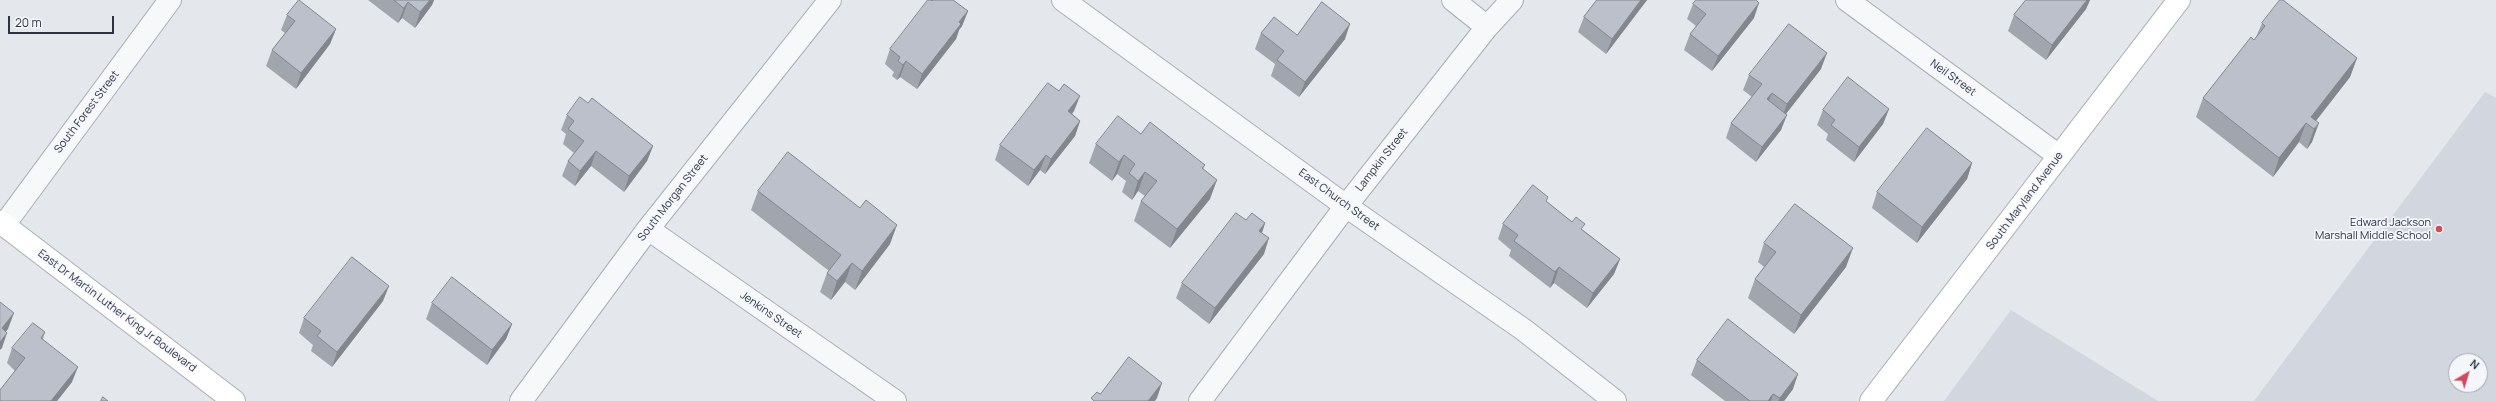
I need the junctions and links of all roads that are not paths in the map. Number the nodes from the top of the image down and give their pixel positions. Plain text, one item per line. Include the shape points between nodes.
1 (170, 0) edge
2 (830, 0) edge
3 (1063, 0) edge
4 (1453, 0) edge
5 (1512, 0) edge
6 (1847, 0) edge
7 (2178, 0) edge
8 (1487, 27) junction
9 (2059, 156) junction
10 (1346, 206) junction
11 (2, 223) edge
12 (648, 229) junction
13 (234, 401) edge
14 (521, 401) edge
15 (895, 401) edge
16 (1200, 401) edge
17 (1615, 401) edge
18 (1871, 401) edge

1 - 11 street, South Forest Street
2 - 12 street, South Morgan Street
3 - 10 street, East Church Street
4 - 8 street
5 - 8 street, Lampkin Street
6 - 9 street, Neil Street
7 - 9 street, South Maryland Avenue
8 - 10 street, Lampkin Street
9 - 18 street, South Maryland Avenue
10 - 16 street, Lampkin Street
10 - 17 street, East Church Street via 1524,330
11 - 13 street, East Dr Martin Luther King Jr Boulevard
12 - 14 street, South Morgan Street
12 - 15 street, Jenkins Street

